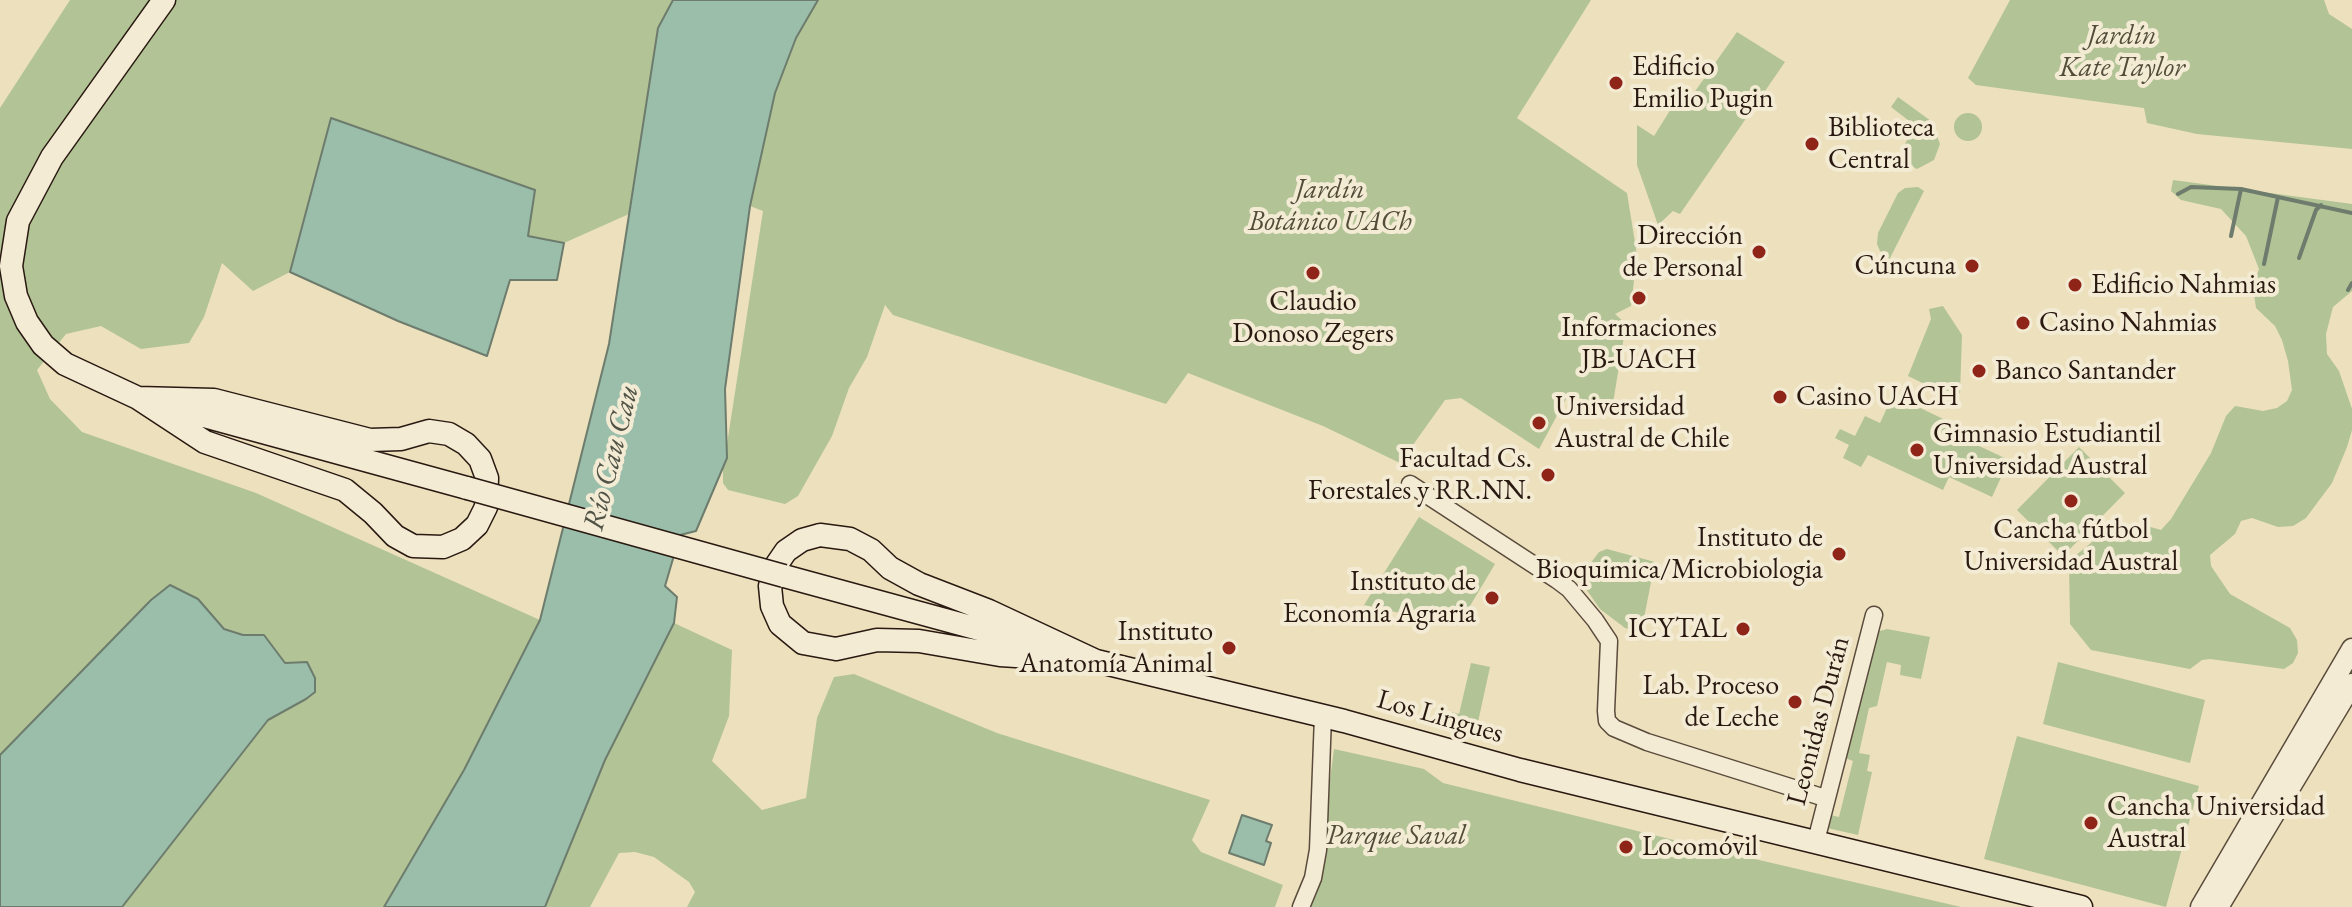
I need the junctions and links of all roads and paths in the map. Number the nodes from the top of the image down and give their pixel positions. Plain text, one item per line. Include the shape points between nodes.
1 (164, 0) edge
2 (7, 233) edge
3 (138, 398) junction
4 (1410, 484) dead end
5 (1874, 615) dead end
6 (2352, 649) edge
7 (1096, 661) junction
8 (2345, 693) edge
9 (1323, 716) junction
10 (1825, 798) junction
11 (1816, 841) junction
12 (1301, 907) edge
13 (2081, 907) edge
14 (2201, 907) edge
15 (2218, 907) edge

1 - 2 main road via 52,157
2 - 3 main road via 12,281 34,334 65,364
3 - 3 main road via 205,442 345,490 413,546 452,544 470,533 486,507 489,487 484,468 466,444 449,434 429,431 370,440 214,400
3 - 7 main road, Los Lingues, bridge
4 - 10 street via 1557,580 1595,620 1609,641 1606,711 1614,728
5 - 10 street, Leonidas Durán
6 - 8 street
7 - 7 main road via 919,584 861,544 839,536 802,540 786,551 772,576 772,606 780,624 812,646 836,649 877,640 919,641 1000,655
7 - 9 main road, Los Lingues
8 - 14 street
8 - 15 street
9 - 11 main road, Los Lingues
9 - 12 street via 1318,850
10 - 11 street, Leonidas Durán
11 - 13 main road, Los Lingues

